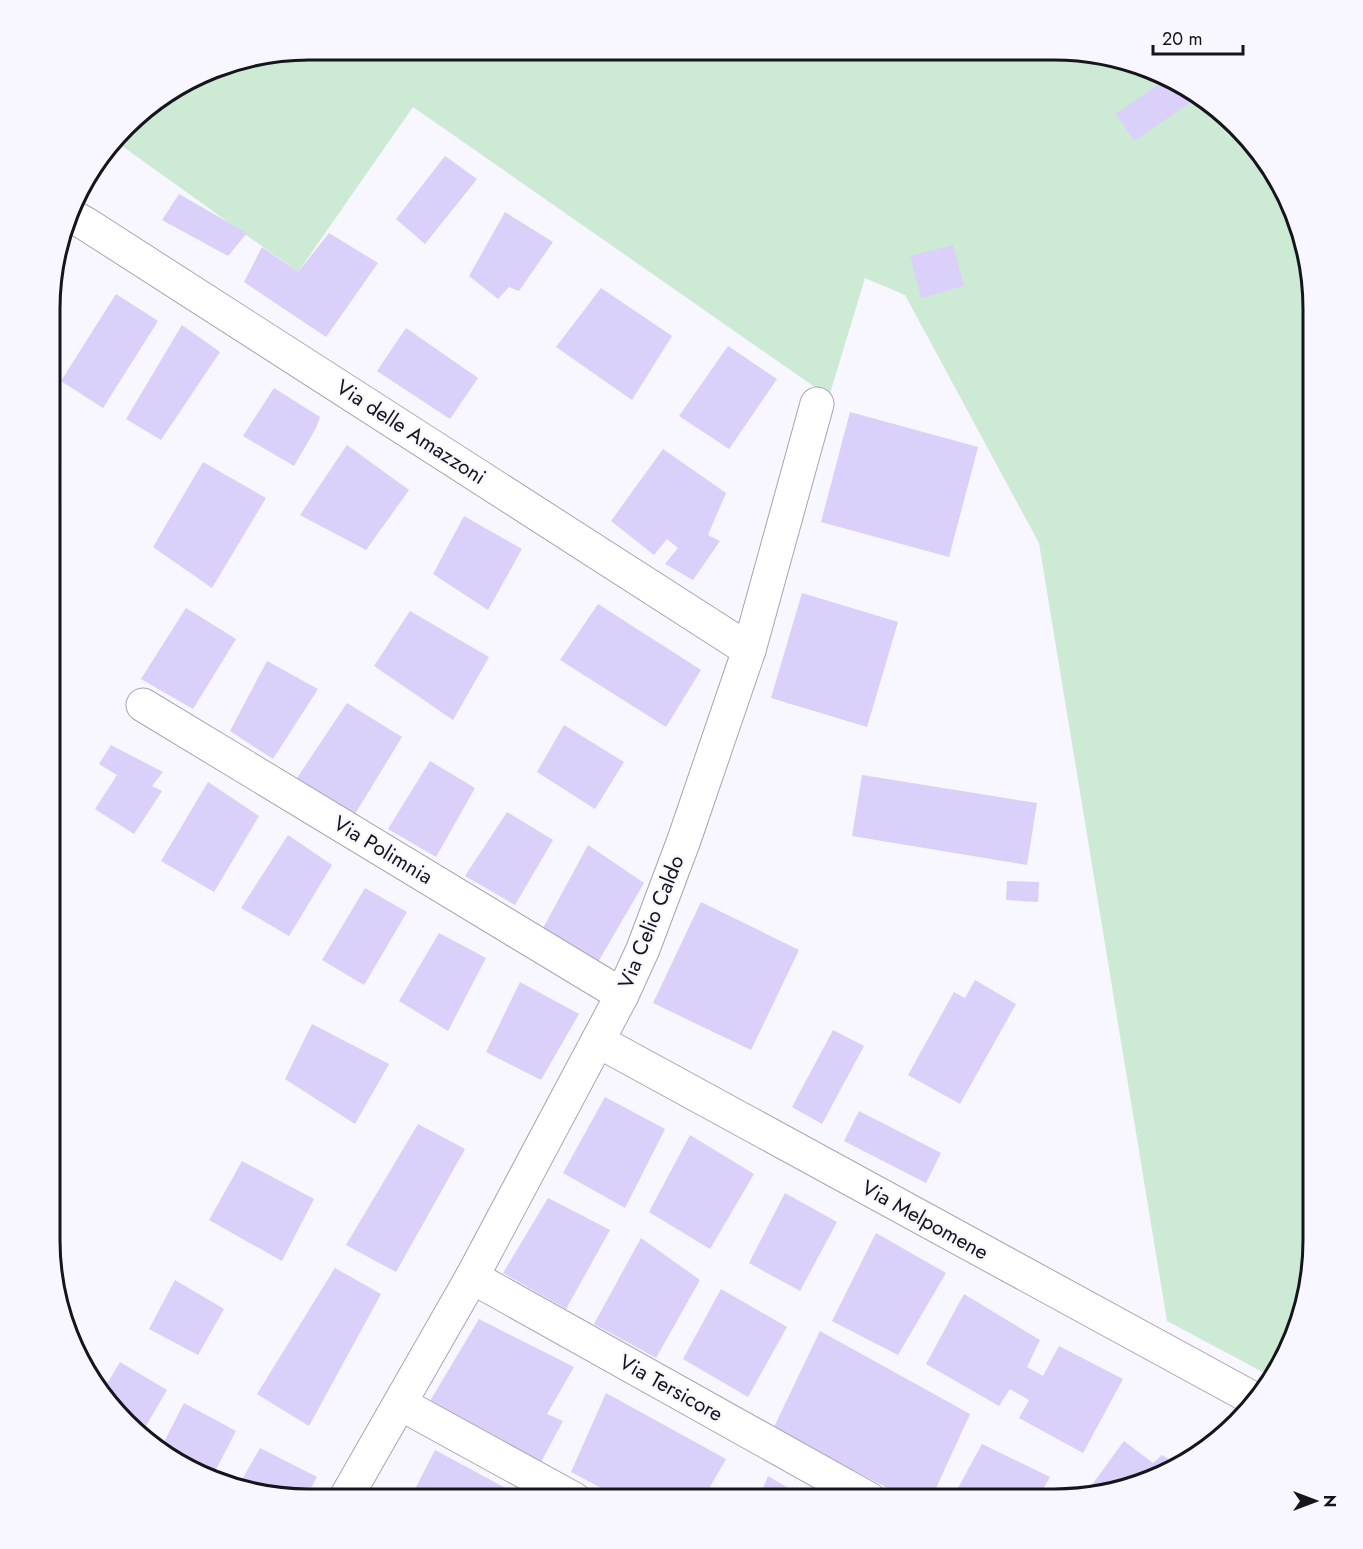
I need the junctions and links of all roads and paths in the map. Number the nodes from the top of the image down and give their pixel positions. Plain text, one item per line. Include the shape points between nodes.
1 (77, 219) edge
2 (817, 404) dead end
3 (749, 650) junction
4 (143, 705) dead end
5 (622, 995) junction
6 (598, 1041) junction
7 (472, 1277) junction
8 (1248, 1396) edge
9 (400, 1404) junction
10 (351, 1489) edge
11 (556, 1489) edge
12 (851, 1489) edge

1 - 3 street, Via delle Amazzoni
2 - 3 street, Via Celio Caldo
3 - 5 street, Via Celio Caldo via 684,840
4 - 5 street, Via Polimnia
5 - 6 street, Via Celio Caldo
6 - 7 street, Via Celio Caldo
6 - 8 street, Via Melpomene
7 - 9 street, Via Celio Caldo
7 - 12 street, Via Tersicore
9 - 10 street, Via Celio Caldo
9 - 11 street

